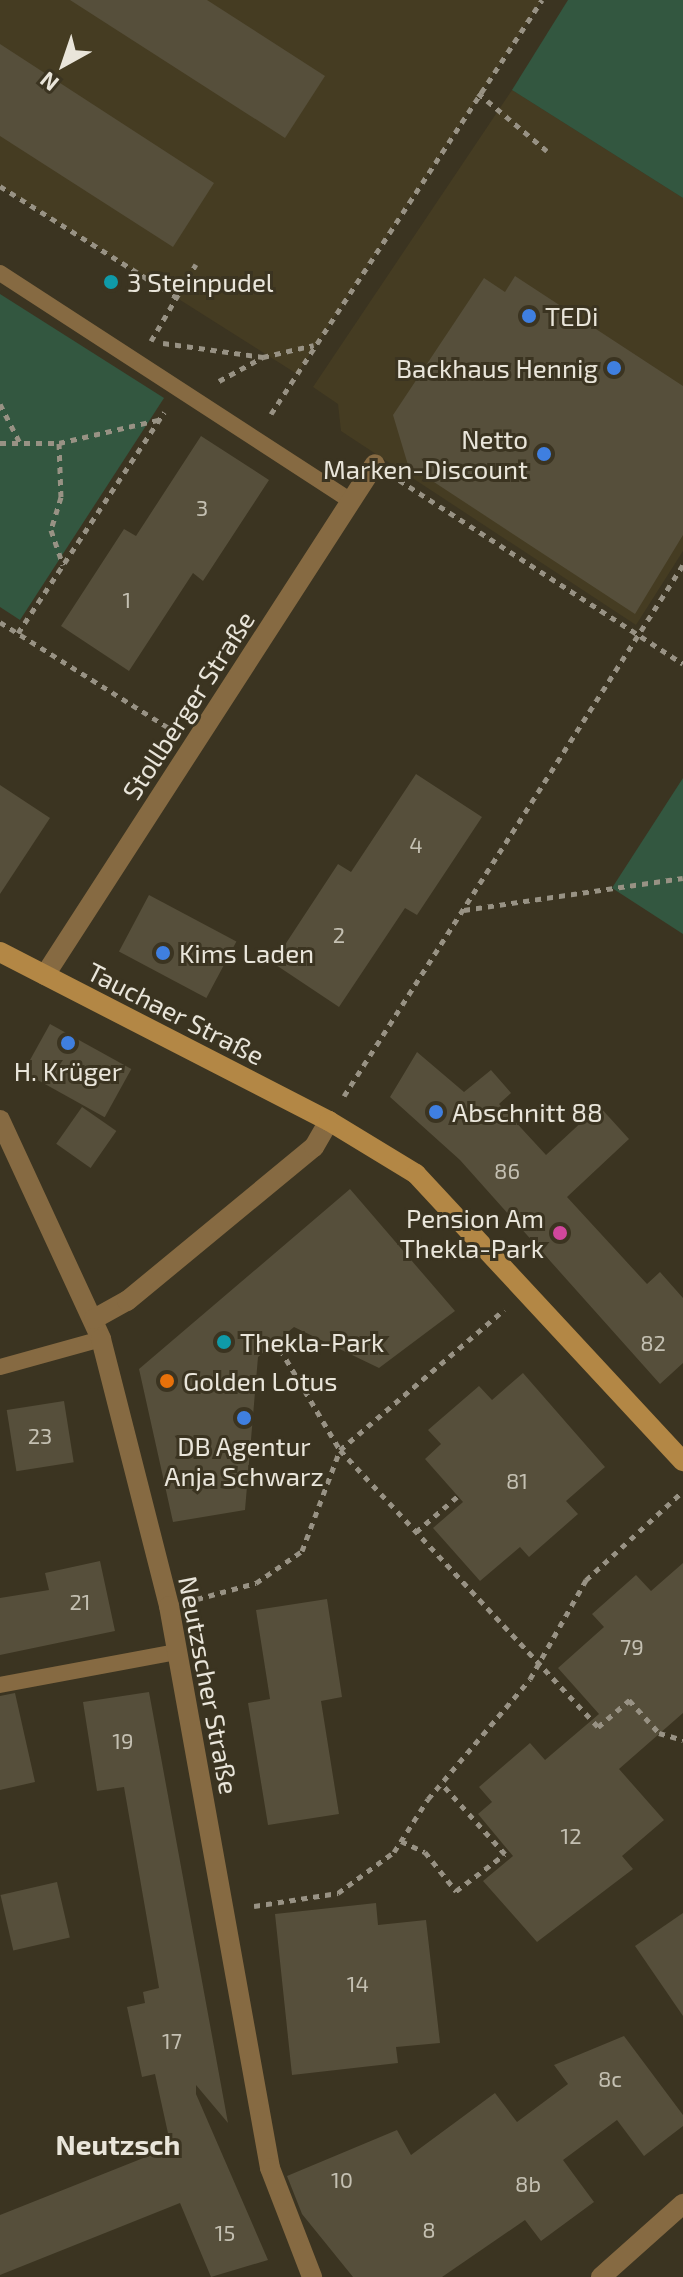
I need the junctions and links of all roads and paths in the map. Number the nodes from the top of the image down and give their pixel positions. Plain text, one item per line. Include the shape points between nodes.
1 (542, 0) edge
2 (478, 93) junction
3 (547, 151) dead end
4 (0, 186) edge
5 (196, 264) dead end
6 (0, 273) edge
7 (176, 297) junction
8 (151, 341) junction
9 (315, 345) junction
10 (263, 357) junction
11 (139, 362) junction
12 (186, 392) junction
13 (0, 404) edge
14 (159, 420) junction
15 (256, 437) junction
16 (0, 443) edge
17 (59, 443) junction
18 (21, 446) junction
19 (375, 464) joint
20 (351, 501) junction
21 (63, 565) junction
22 (683, 565) edge
23 (0, 622) edge
24 (18, 633) junction
25 (638, 636) junction
26 (683, 664) edge
27 (194, 743) junction
28 (683, 878) edge
29 (463, 910) junction
30 (0, 952) edge
31 (45, 975) junction
32 (0, 1120) edge
33 (329, 1121) junction
34 (527, 1289) junction
35 (94, 1319) junction
36 (101, 1339) junction
37 (280, 1349) dead end
38 (0, 1367) edge
39 (340, 1450) junction
40 (683, 1461) edge
41 (683, 1491) edge
42 (458, 1496) dead end
43 (416, 1532) junction
44 (169, 1606) junction
45 (177, 1652) junction
46 (539, 1663) junction
47 (0, 1685) edge
48 (683, 1740) edge
49 (441, 1783) junction
50 (401, 1841) junction
51 (226, 1910) junction
52 (683, 2204) edge
53 (312, 2277) edge
54 (601, 2277) edge

1 - 2 path
2 - 3 path
2 - 9 path
4 - 7 path
5 - 7 path
6 - 11 lane
7 - 8 path
8 - 10 path
8 - 11 path
9 - 10 path
9 - 15 path
10 - 12 path
11 - 12 lane
12 - 14 path
12 - 15 lane
13 - 18 path
14 - 17 path
14 - 21 path
15 - 20 lane
16 - 18 path
17 - 18 path
17 - 21 path via 61,497 51,530
19 - 20 street, Stollberger Straße
19 - 25 path
20 - 27 street, Stollberger Straße
21 - 24 path
22 - 25 path
23 - 24 path
24 - 27 path
25 - 26 path
25 - 29 path
27 - 31 street, Stollberger Straße
28 - 29 path
29 - 33 path
30 - 31 main road, Tauchaer Straße
31 - 33 main road, Tauchaer Straße
32 - 35 street, Neutzscher Straße
33 - 34 main road, Tauchaer Straße via 416,1174
33 - 35 street via 314,1147 127,1301
34 - 39 path
34 - 40 main road, Tauchaer Straße
35 - 36 street, Neutzscher Straße
36 - 38 lane
36 - 44 street, Neutzscher Straße
37 - 39 path
39 - 43 path
39 - 44 path via 302,1551 256,1583
41 - 46 path via 586,1580
42 - 43 path
43 - 46 path
44 - 45 street, Neutzscher Straße
45 - 47 lane
45 - 51 street, Neutzscher Straße
46 - 48 path via 598,1727 631,1698 659,1733
46 - 49 path
49 - 50 path
49 - 50 path via 505,1854 456,1891 425,1852
50 - 51 path via 338,1893
51 - 53 street, Neutzscher Straße via 270,2168
52 - 54 street

